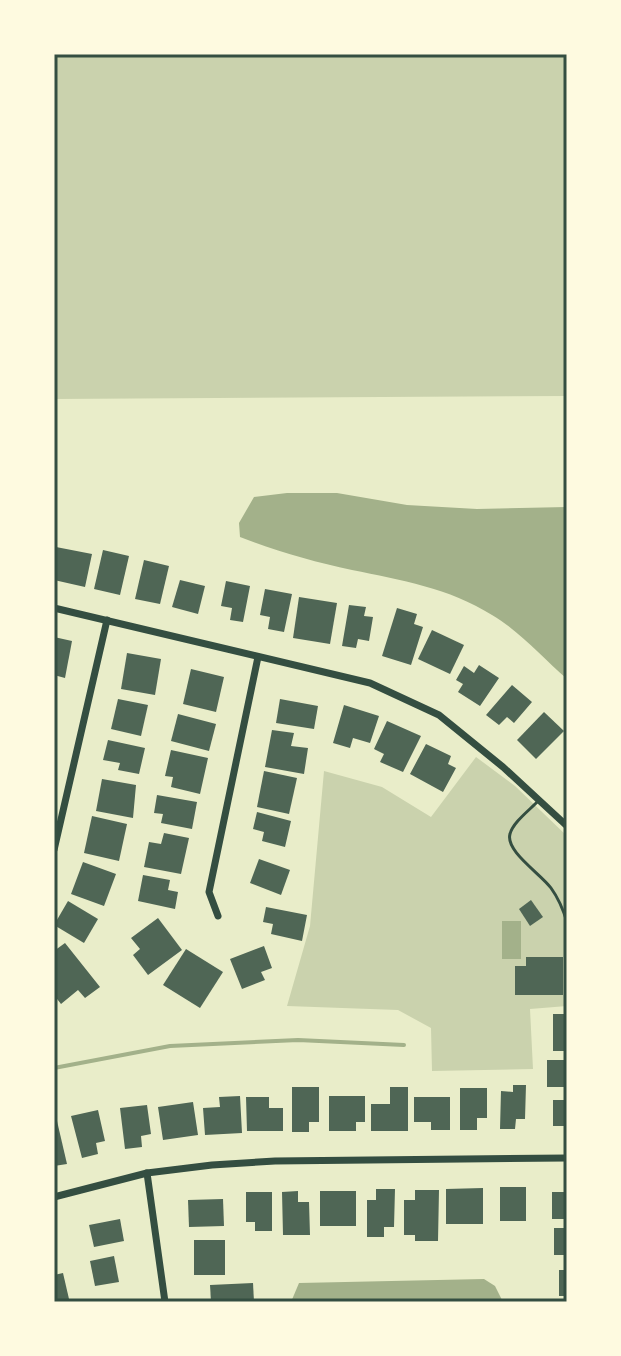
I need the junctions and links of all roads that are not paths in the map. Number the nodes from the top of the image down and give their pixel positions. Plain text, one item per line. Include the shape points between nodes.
1 (54, 608) edge
2 (107, 620) junction
3 (258, 657) junction
4 (539, 800) junction
5 (567, 826) edge
6 (54, 850) edge
7 (218, 916) dead end
8 (567, 922) edge
9 (567, 1158) edge
10 (147, 1173) junction
11 (54, 1197) edge
12 (165, 1302) edge

1 - 2 street
2 - 3 street
2 - 6 street
3 - 4 street via 370,683 439,715
3 - 7 street via 209,892
4 - 5 street
4 - 8 lane via 510,831 509,841 549,885
9 - 10 street via 275,1161
10 - 11 street
10 - 12 street

